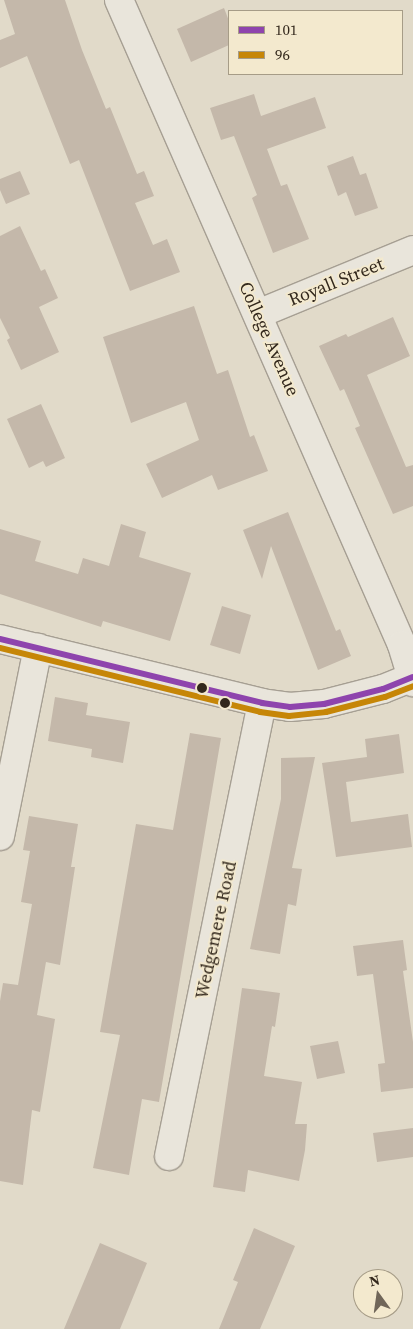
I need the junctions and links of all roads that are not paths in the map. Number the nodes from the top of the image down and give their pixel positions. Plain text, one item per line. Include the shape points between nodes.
1 (119, 0) edge
2 (413, 250) edge
3 (258, 314) junction
4 (0, 639) edge
5 (38, 648) junction
6 (412, 679) edge
7 (262, 703) junction
8 (0, 836) edge
9 (170, 1156) dead end

1 - 3 street, College Avenue
2 - 3 street, Royall Street
3 - 6 street, College Avenue via 402,645
4 - 5 street
5 - 7 street
5 - 8 street
6 - 7 street via 324,704 290,707
7 - 9 street, Wedgemere Road

